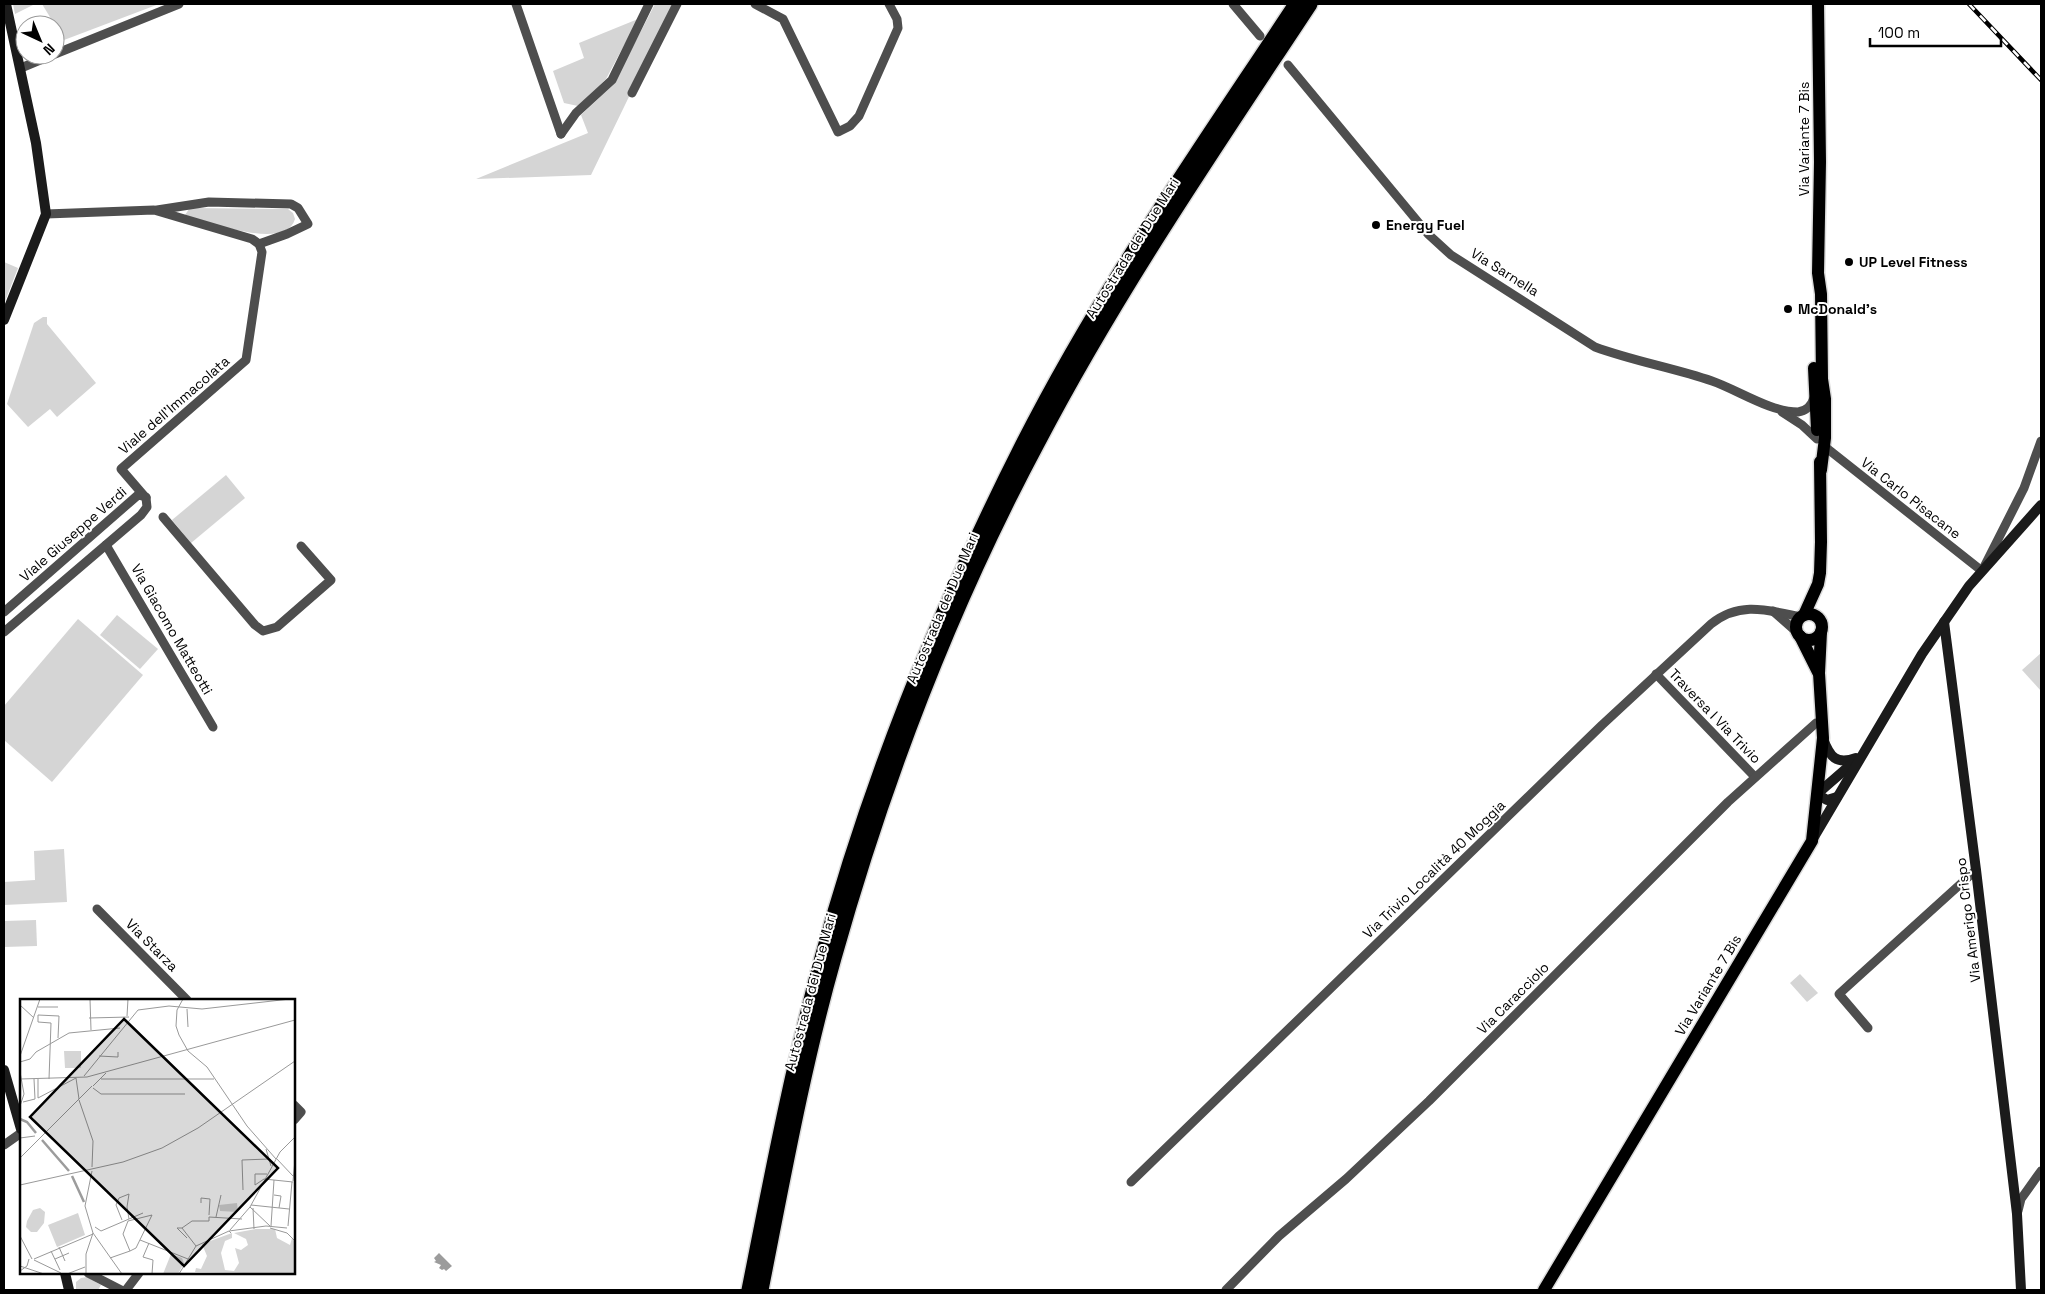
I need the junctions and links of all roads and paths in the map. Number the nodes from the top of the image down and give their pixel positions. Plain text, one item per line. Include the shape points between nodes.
1 (6, 4) edge
2 (179, 4) edge
3 (516, 4) edge
4 (649, 4) edge
5 (677, 4) edge
6 (755, 4) edge
7 (890, 4) edge
8 (1233, 4) edge
9 (1296, 4) edge
10 (1310, 4) edge
11 (1818, 4) edge
12 (1260, 36) dead end
13 (65, 50) edge
14 (28, 65) edge
15 (1288, 65) dead end
16 (21, 68) junction
17 (632, 93) dead end
18 (154, 210) junction
19 (46, 214) junction
20 (259, 244) junction
21 (1818, 273) junction
22 (4, 320) edge
23 (1822, 379) junction
24 (1814, 398) junction
25 (1773, 406) junction
26 (1816, 417) junction
27 (1802, 425) junction
28 (1820, 442) junction
29 (2041, 442) edge
30 (146, 498) junction
31 (2041, 505) edge
32 (163, 517) dead end
33 (106, 545) junction
34 (301, 546) dead end
35 (1982, 571) junction
36 (1818, 584) junction
37 (1773, 611) junction
38 (4, 612) edge
39 (1802, 616) junction
40 (1944, 622) junction
41 (1822, 627) junction
42 (4, 632) edge
43 (1799, 635) junction
44 (1819, 673) junction
45 (1656, 674) junction
46 (1816, 722) dead end
47 (213, 727) dead end
48 (1823, 738) junction
49 (1862, 756) junction
50 (1755, 777) junction
51 (1817, 794) junction
52 (1837, 797) junction
53 (1812, 840) junction
54 (1976, 870) junction
55 (97, 909) dead end
56 (186, 999) edge
57 (1868, 1028) dead end
58 (4, 1070) edge
59 (295, 1106) edge
60 (295, 1119) edge
61 (20, 1126) edge
62 (20, 1134) edge
63 (4, 1145) edge
64 (2041, 1171) edge
65 (1131, 1182) dead end
66 (2017, 1214) junction
67 (65, 1274) edge
68 (90, 1274) edge
69 (138, 1274) edge
70 (69, 1290) edge
71 (121, 1290) edge
72 (126, 1290) edge
73 (749, 1290) edge
74 (761, 1290) edge
75 (1226, 1290) edge
76 (1544, 1290) edge
77 (2021, 1290) edge

1 - 16 street
2 - 13 street
3 - 4 street via 561,134 576,112 612,80
5 - 17 street
6 - 7 street via 783,19 838,132 850,126 862,111 898,28
8 - 12 street
9 - 73 highway, Autostrada dei Due Mari via 1102,302 1025,440 932,638 869,804 822,956 785,1110
10 - 74 highway, Autostrada dei Due Mari via 1154,241 1073,376 1000,517 936,661 880,809 834,960 796,1113
11 - 21 main road, Via Variante 7 Bis
14 - 16 street
15 - 25 street, Via Sarnella via 1428,234 1451,255 1595,347 1712,381
16 - 19 street
18 - 19 street
18 - 20 street via 252,239
18 - 20 street via 209,202 291,204 298,208 308,224
19 - 22 street
20 - 30 street, Viale dell'Immacolata via 262,252 246,360 121,469
21 - 23 main road, Via Variante 7 Bis
21 - 24 main road, Via Variante 7 Bis via 1814,294
23 - 26 main road, Via Variante 7 Bis
23 - 28 main road, Via Variante 7 Bis via 1825,399
24 - 25 street via 1809,408 1800,412
24 - 26 main road, Via Variante 7 Bis
25 - 27 street, Via Carlo Pisacane
26 - 27 street via 1812,423
26 - 28 main road, Via Variante 7 Bis
27 - 28 street, Via Carlo Pisacane
28 - 35 street, Via Carlo Pisacane
28 - 36 main road, Via Variante 7 Bis via 1821,558
29 - 35 street via 2024,488
30 - 33 street, Viale Giuseppe Verdi via 147,507 142,515
30 - 38 street, Viale Giuseppe Verdi via 138,495
31 - 35 street
32 - 34 street via 263,631 277,627 331,580
33 - 42 street, Viale Giuseppe Verdi
33 - 47 street, Via Giacomo Matteotti
35 - 40 street
36 - 39 main road, Via Variante 7 Bis
36 - 41 main road, Via Variante 7 Bis
37 - 39 street, Via Trivio Località 40 Moggia
37 - 43 street
37 - 45 street, Via Trivio Località 40 Moggia via 1740,609 1721,616
39 - 41 main road via 1817,616
39 - 43 main road via 1796,624
40 - 49 street
40 - 54 street, Via Amerigo Crispo
41 - 43 main road via 1812,640
41 - 44 main road, Via Variante 7 Bis
43 - 44 main road, Via Variante 7 Bis
44 - 48 main road, Via Variante 7 Bis
45 - 50 street, Traversa I Via Trivio
45 - 65 street, Via Trivio Località 40 Moggia
46 - 50 street, Via Caracciolo
48 - 49 street via 1827,749 1838,760
48 - 51 main road, Via Variante 7 Bis
49 - 51 street
49 - 52 street
50 - 75 street, Via Caracciolo via 1430,1101 1280,1236
51 - 52 street via 1827,800
51 - 53 main road, Via Variante 7 Bis
52 - 53 street
53 - 76 main road, Via Variante 7 Bis
54 - 57 street via 1839,994
54 - 66 street, Via Amerigo Crispo
55 - 56 street, Via Starza
58 - 61 street
59 - 60 street via 301,1112
62 - 63 street
64 - 66 street via 2021,1200
66 - 77 street, Via Amerigo Crispo
67 - 70 street
68 - 71 street
69 - 72 street

